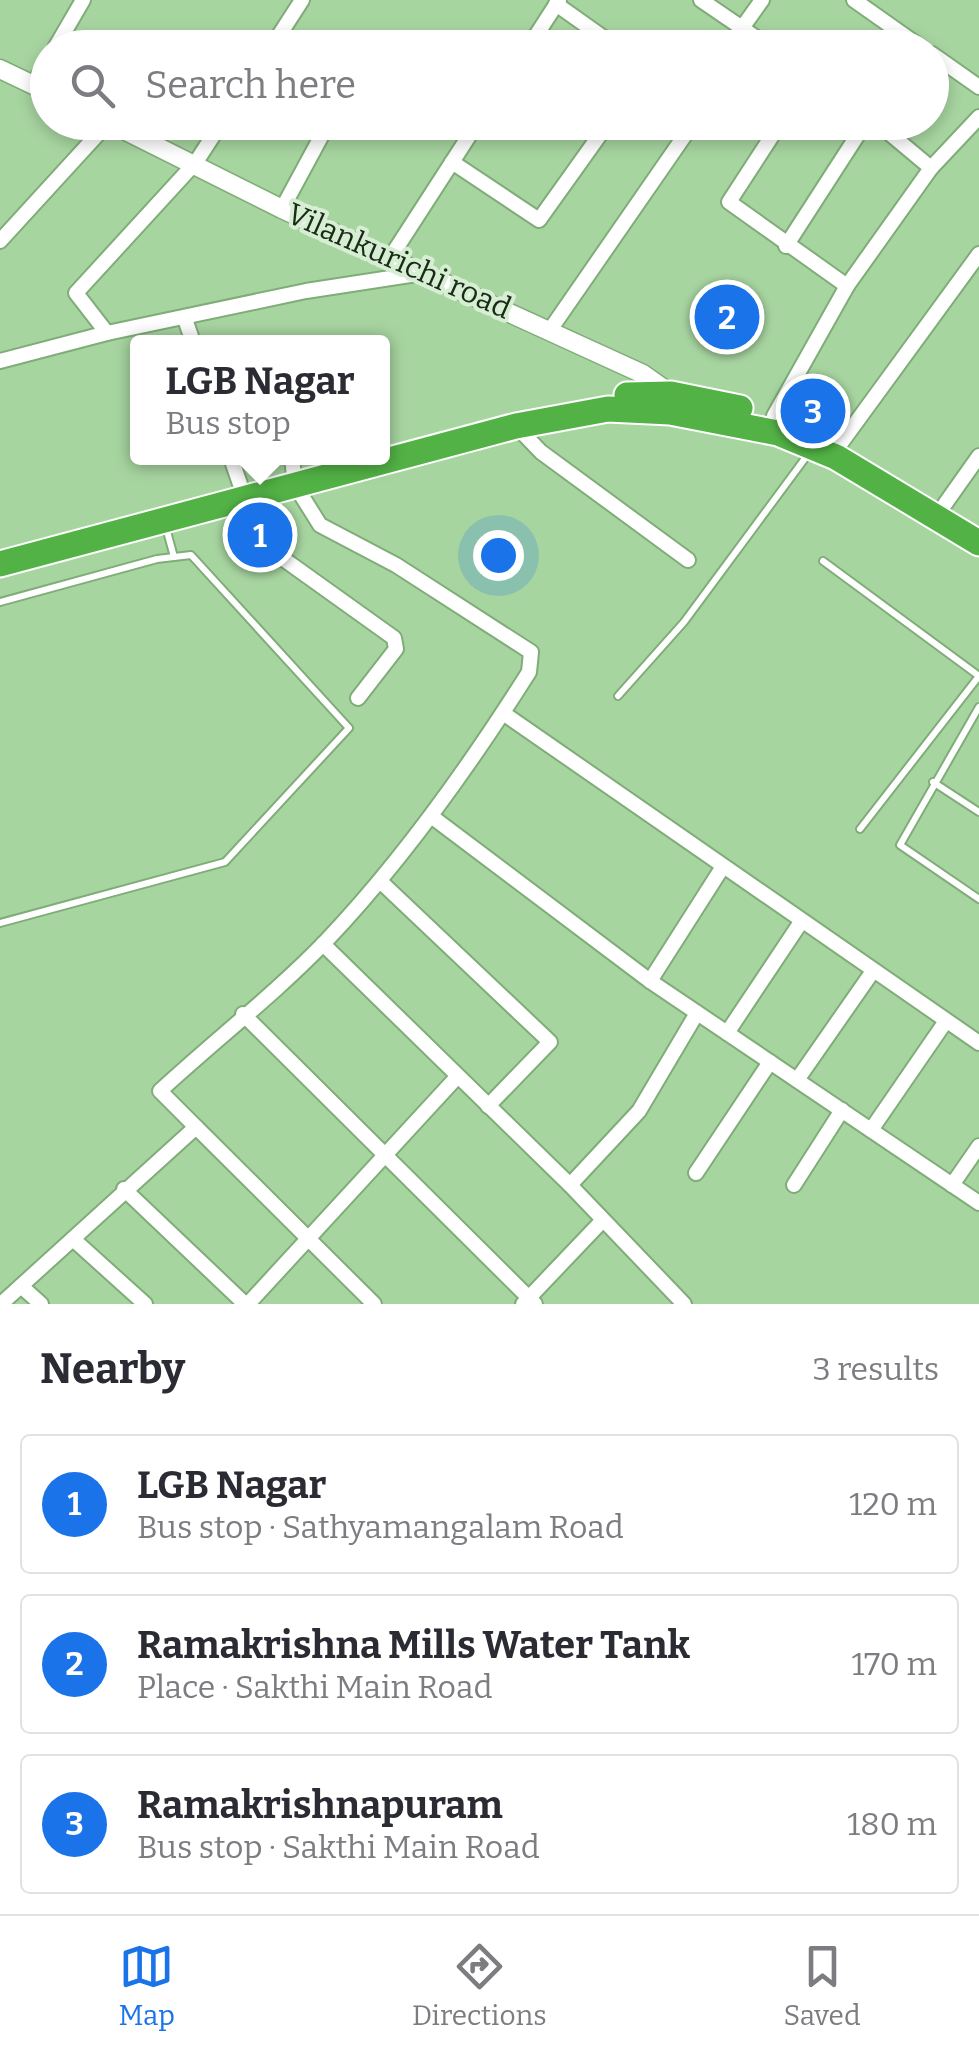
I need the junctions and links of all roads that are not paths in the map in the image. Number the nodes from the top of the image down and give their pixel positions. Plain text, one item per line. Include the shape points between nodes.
1 (83, 0) edge
2 (302, 0) edge
3 (701, 0) edge
4 (762, 0) edge
5 (854, 0) edge
6 (558, 2) edge
7 (742, 28) junction
8 (66, 30) edge
9 (283, 30) edge
10 (540, 30) edge
11 (595, 30) edge
12 (745, 30) edge
13 (896, 30) edge
14 (949, 66) edge
15 (0, 70) edge
16 (30, 84) edge
17 (979, 87) edge
18 (979, 116) edge
19 (92, 140) edge
20 (146, 140) edge
21 (210, 140) edge
22 (319, 140) edge
23 (466, 140) edge
24 (597, 140) edge
25 (682, 140) edge
26 (769, 140) edge
27 (854, 140) edge
28 (898, 140) edge
29 (196, 162) junction
30 (452, 162) junction
31 (931, 168) junction
32 (282, 208) junction
33 (0, 241) edge
34 (786, 246) junction
35 (979, 254) edge
36 (392, 256) junction
37 (428, 272) junction
38 (847, 286) junction
39 (186, 319) junction
40 (550, 330) junction
41 (108, 333) junction
42 (191, 335) edge
43 (0, 361) edge
44 (670, 403) junction
45 (774, 416) junction
46 (516, 426) junction
47 (841, 442) junction
48 (390, 444) edge
49 (812, 447) junction
50 (390, 452) edge
51 (979, 456) edge
52 (232, 465) edge
53 (324, 465) edge
54 (294, 471) edge
55 (234, 494) junction
56 (945, 504) junction
57 (164, 522) junction
58 (979, 526) edge
59 (979, 543) edge
60 (0, 549) edge
61 (174, 557) junction
62 (688, 560) dead end
63 (823, 562) dead end
64 (0, 564) edge
65 (0, 602) edge
66 (618, 696) dead end
67 (358, 698) dead end
68 (979, 707) edge
69 (503, 713) junction
70 (976, 720) edge
71 (933, 782) junction
72 (979, 812) edge
73 (431, 816) junction
74 (860, 828) dead end
75 (722, 868) junction
76 (380, 881) junction
77 (979, 899) edge
78 (802, 922) junction
79 (0, 923) edge
80 (323, 944) junction
81 (874, 971) junction
82 (650, 981) junction
83 (697, 1013) junction
84 (243, 1014) junction
85 (946, 1021) junction
86 (727, 1033) junction
87 (979, 1043) edge
88 (770, 1062) junction
89 (456, 1078) junction
90 (797, 1080) junction
91 (488, 1106) junction
92 (842, 1110) junction
93 (196, 1127) junction
94 (871, 1130) junction
95 (979, 1146) edge
96 (385, 1155) junction
97 (696, 1173) dead end
98 (570, 1185) junction
99 (794, 1185) dead end
100 (952, 1185) junction
101 (124, 1190) junction
102 (979, 1203) edge
103 (602, 1222) junction
104 (73, 1239) junction
105 (308, 1239) junction
106 (21, 1286) junction
107 (529, 1302) edge
108 (2, 1304) edge
109 (41, 1304) edge
110 (145, 1304) edge
111 (247, 1304) edge
112 (374, 1304) edge
113 (684, 1304) edge

1 - 8 street
2 - 9 street
3 - 7 street
4 - 7 street
5 - 13 street
6 - 10 street
6 - 11 street
7 - 12 street
14 - 17 street
15 - 16 main road
18 - 31 street
19 - 33 street
20 - 29 main road, Vilankurichi road
21 - 29 street
22 - 32 street
23 - 30 street
24 - 30 street via 538,220
25 - 40 street
26 - 34 street via 728,202
27 - 34 street
28 - 31 street
29 - 32 main road, Vilankurichi road
29 - 41 street via 76,293
30 - 36 street
31 - 38 street
32 - 36 main road, Vilankurichi road
34 - 38 street
35 - 47 street
36 - 37 main road, Vilankurichi road
37 - 39 street
37 - 40 main road, Vilankurichi road
38 - 45 street
39 - 41 street
39 - 42 street
40 - 44 main road, Vilankurichi road via 644,374
41 - 43 street
44 - 45 highway
44 - 46 highway
44 - 48 highway via 604,395
44 - 49 highway
45 - 47 highway
46 - 50 highway
46 - 62 street via 541,452
47 - 56 highway
49 - 59 highway
49 - 66 lane via 694,608
51 - 56 street
52 - 55 street
53 - 54 highway
54 - 55 highway
54 - 69 street via 320,525 531,652 529,672
55 - 57 highway
55 - 60 highway
55 - 67 street via 285,560 394,638 396,648
56 - 58 highway
57 - 61 lane
57 - 64 highway
61 - 65 lane
61 - 79 lane via 191,555 350,728 225,862
63 - 74 lane via 979,676
68 - 70 lane
69 - 73 street
69 - 75 street
70 - 71 lane
71 - 72 lane
71 - 77 lane via 900,845
73 - 76 street
73 - 82 street
75 - 78 street
75 - 82 street
76 - 80 street
76 - 91 street via 550,1042
78 - 81 street
78 - 86 street
80 - 84 street
80 - 89 street
81 - 85 street
81 - 90 street
82 - 83 street
83 - 86 street
83 - 98 street via 639,1111
84 - 93 street via 160,1091
84 - 96 street
85 - 87 street
85 - 94 street
86 - 88 street
88 - 90 street
88 - 97 street
89 - 91 street
89 - 96 street
90 - 92 street
91 - 98 street
92 - 94 street
92 - 99 street
93 - 101 street
93 - 105 street
94 - 100 street
95 - 100 street
96 - 105 street
96 - 107 street
98 - 103 street
100 - 102 street
101 - 104 street
101 - 111 street
103 - 107 street
103 - 113 street
104 - 106 street
104 - 110 street
105 - 111 street
105 - 112 street
106 - 108 street
106 - 109 street

